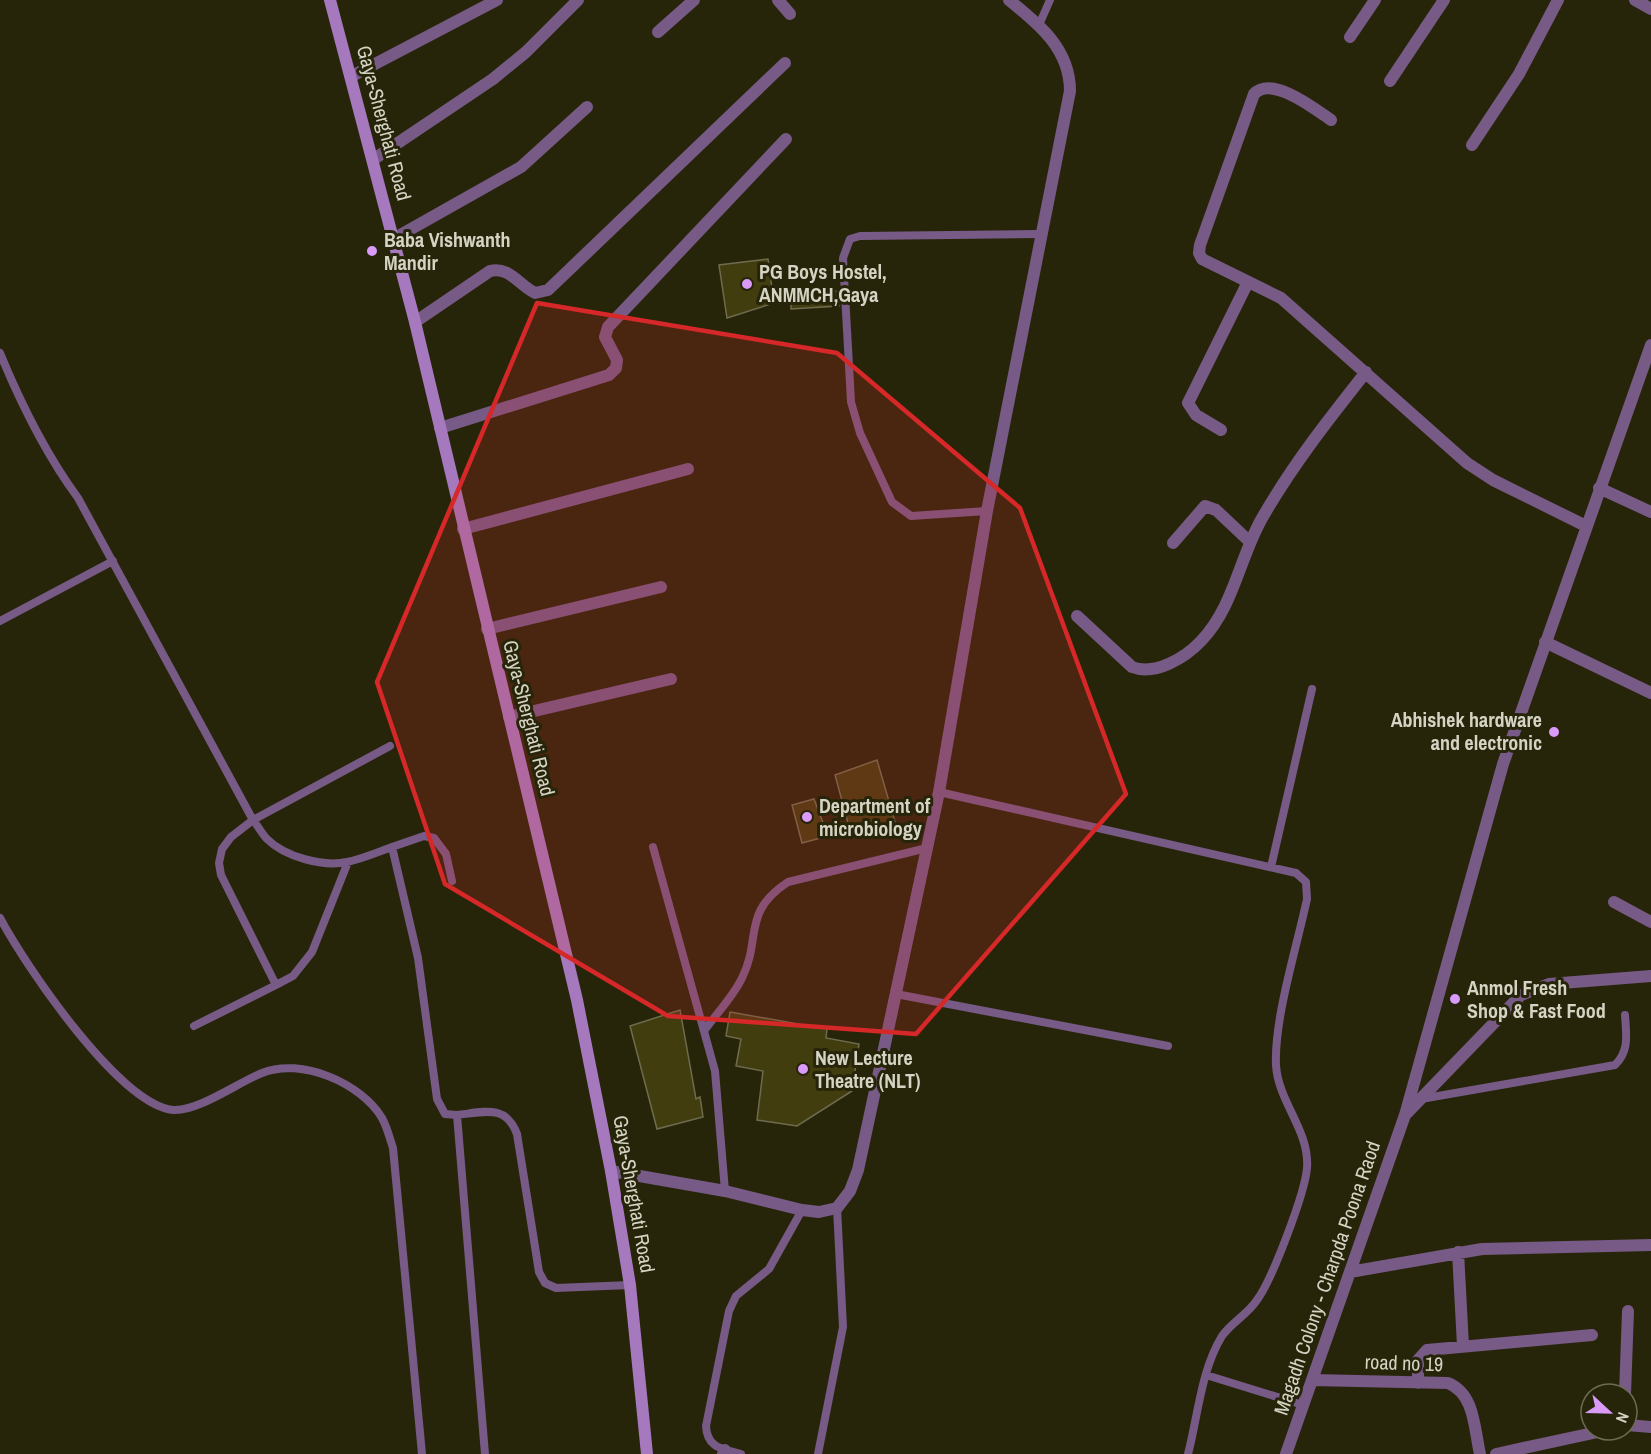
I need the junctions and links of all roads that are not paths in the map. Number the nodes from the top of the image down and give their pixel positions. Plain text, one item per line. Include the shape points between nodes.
1 (330, 0) edge
2 (497, 0) edge
3 (579, 0) edge
4 (694, 0) edge
5 (778, 0) edge
6 (1008, 0) edge
7 (1050, 0) edge
8 (1375, 0) edge
9 (1444, 0) edge
10 (1558, 0) edge
11 (1635, 0) edge
12 (1651, 9) edge
13 (790, 14) dead end
14 (1039, 25) junction
15 (658, 32) dead end
16 (1350, 37) dead end
17 (785, 63) dead end
18 (352, 76) junction
19 (1390, 81) dead end
20 (587, 107) dead end
21 (1331, 120) dead end
22 (786, 139) dead end
23 (1472, 145) dead end
24 (374, 159) junction
25 (1041, 234) junction
26 (394, 238) junction
27 (1248, 282) junction
28 (415, 322) junction
29 (1651, 345) edge
30 (0, 353) edge
31 (1366, 372) junction
32 (441, 428) junction
33 (1221, 430) dead end
34 (688, 469) dead end
35 (1599, 488) junction
36 (987, 511) junction
37 (1651, 512) edge
38 (1586, 526) junction
39 (463, 529) junction
40 (1250, 542) junction
41 (1173, 543) dead end
42 (113, 561) junction
43 (661, 587) dead end
44 (1077, 616) dead end
45 (0, 621) edge
46 (487, 629) junction
47 (1545, 642) junction
48 (670, 679) dead end
49 (1312, 689) dead end
50 (1651, 693) edge
51 (509, 717) junction
52 (390, 746) dead end
53 (939, 792) junction
54 (254, 820) junction
55 (392, 847) junction
56 (653, 847) dead end
57 (927, 848) junction
58 (348, 862) junction
59 (1271, 867) junction
60 (452, 881) dead end
61 (1614, 902) dead end
62 (0, 918) edge
63 (1651, 922) edge
64 (1651, 976) edge
65 (276, 985) junction
66 (896, 994) junction
67 (1625, 1015) dead end
68 (194, 1026) dead end
69 (704, 1031) junction
70 (1168, 1046) dead end
71 (1420, 1099) junction
72 (457, 1115) junction
73 (1405, 1115) junction
74 (611, 1171) junction
75 (725, 1191) junction
76 (837, 1208) junction
77 (802, 1210) junction
78 (1651, 1245) edge
79 (1458, 1252) junction
80 (1350, 1272) junction
81 (630, 1285) junction
82 (1628, 1311) dead end
83 (1592, 1335) dead end
84 (1462, 1346) junction
85 (1206, 1375) junction
86 (1312, 1380) junction
87 (1625, 1382) edge
88 (1418, 1383) junction
89 (1303, 1405) junction
90 (1579, 1436) edge
91 (724, 1452) edge
92 (422, 1454) edge
93 (485, 1454) edge
94 (647, 1454) edge
95 (741, 1454) edge
96 (818, 1454) edge
97 (1188, 1454) edge
98 (1286, 1454) edge
99 (1480, 1454) edge
100 (1496, 1454) edge

1 - 18 main road, Gaya-Sherghati Road
2 - 18 street
3 - 24 street via 494,79
4 - 15 street
5 - 13 street
6 - 14 street
7 - 14 lane
8 - 16 street
9 - 19 street
10 - 23 street via 1519,74
11 - 12 street
14 - 25 street via 1066,61 1070,77
17 - 28 street via 548,290 535,293 510,273 497,269
18 - 24 main road, Gaya-Sherghati Road
20 - 26 street via 521,167
21 - 27 street via 1283,91 1263,88 1254,94 1199,253 1209,264
22 - 32 street via 608,327 604,337 617,360 609,375
24 - 26 main road, Gaya-Sherghati Road
25 - 36 street
25 - 36 lane via 860,236 850,239 843,258 851,402 860,433 892,502 911,516
26 - 28 main road, Gaya-Sherghati Road
27 - 31 street via 1281,298
27 - 33 street via 1188,403 1196,415
28 - 32 main road, Gaya-Sherghati Road
29 - 35 street, Magadh Colony - Charpda Poona Raod
30 - 42 lane via 33,427
31 - 38 street via 1467,463
31 - 40 street via 1308,444
32 - 39 main road, Gaya-Sherghati Road
34 - 39 street
35 - 37 street
35 - 38 street, Magadh Colony - Charpda Poona Raod
36 - 53 street
38 - 47 street, Magadh Colony - Charpda Poona Raod
39 - 46 main road, Gaya-Sherghati Road
40 - 41 street via 1216,510 1204,506
40 - 44 street via 1218,620 1189,652 1152,671 1132,667
42 - 45 lane
42 - 54 lane
43 - 46 street
46 - 51 main road, Gaya-Sherghati Road
47 - 50 street
47 - 73 street, Magadh Colony - Charpda Poona Raod via 1503,764
48 - 51 street
49 - 59 lane
51 - 74 main road, Gaya-Sherghati Road via 576,1000
52 - 54 lane
53 - 57 street
53 - 59 lane
54 - 58 lane via 267,839 280,849 330,864
54 - 65 lane via 231,837 222,849 219,863 221,875
55 - 58 lane
55 - 60 lane via 424,836 434,837 446,854
55 - 72 lane via 418,958 437,1099 445,1114
56 - 69 lane
57 - 66 street
57 - 69 lane via 788,882 773,892 759,911 742,978
58 - 65 lane via 312,952 293,976
59 - 85 lane via 1296,873 1306,882 1307,899 1279,1031 1276,1066 1287,1107 1304,1136 1307,1168 1268,1283 1256,1302 1223,1335
61 - 63 street
62 - 92 lane via 53,1003 128,1086 152,1104 176,1110 194,1106 265,1072 297,1066 328,1075 359,1095 381,1117 393,1148
64 - 71 street via 1549,984 1521,995
65 - 68 lane
66 - 70 lane
66 - 76 street via 858,1170
67 - 71 lane via 1626,1047 1615,1065
69 - 75 lane via 715,1071
71 - 73 street
72 - 81 lane via 491,1111 512,1121 539,1272 545,1283 556,1288
72 - 93 lane
73 - 80 street, Magadh Colony - Charpda Poona Raod
74 - 75 street
74 - 81 main road, Gaya-Sherghati Road
75 - 77 street
76 - 77 street
76 - 96 lane via 843,1327
77 - 91 lane via 769,1269 740,1291 729,1311 706,1426 711,1443
78 - 79 street
79 - 80 street
79 - 84 street
80 - 86 street, Magadh Colony - Charpda Poona Raod
81 - 94 main road, Gaya-Sherghati Road
82 - 87 street
83 - 84 street
84 - 88 street via 1421,1353
85 - 89 lane
85 - 97 lane
86 - 88 street, road no 19
86 - 89 street, Magadh Colony - Charpda Poona Raod
88 - 99 street, road no 19 via 1448,1383 1460,1388 1468,1398
89 - 98 street, Magadh Colony - Charpda Poona Raod
90 - 100 street
91 - 95 lane

